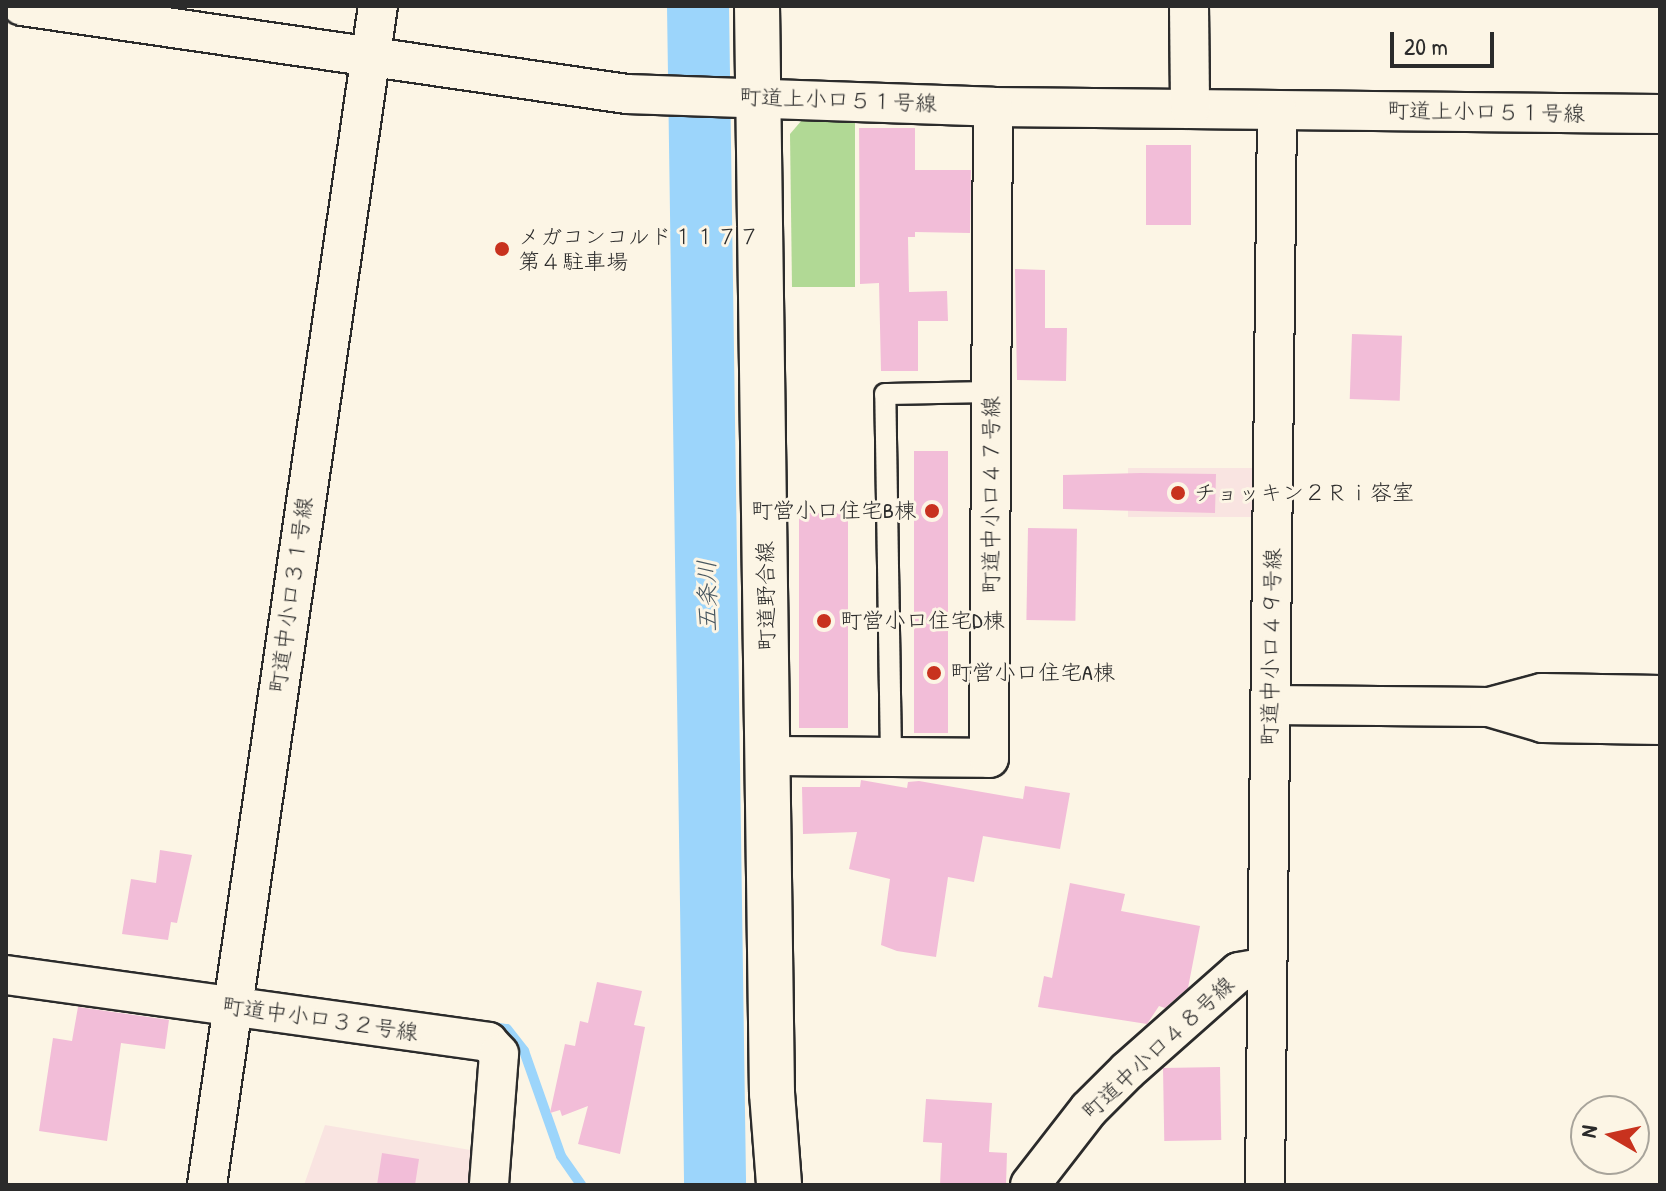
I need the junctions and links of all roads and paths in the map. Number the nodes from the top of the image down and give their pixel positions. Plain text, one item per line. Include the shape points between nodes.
1 (22, 6) edge
2 (378, 6) edge
3 (757, 6) edge
4 (1189, 6) edge
5 (371, 56) junction
6 (751, 95) junction
7 (993, 107) junction
8 (1190, 109) junction
9 (1277, 110) junction
10 (1660, 114) edge
11 (992, 392) junction
12 (1660, 695) edge
13 (1270, 705) junction
14 (1489, 707) junction
15 (1660, 725) edge
16 (768, 756) junction
17 (891, 757) junction
18 (1267, 967) junction
19 (6, 975) edge
20 (230, 1007) junction
21 (207, 1185) edge
22 (489, 1185) edge
23 (779, 1185) edge
24 (1030, 1185) edge
25 (1265, 1185) edge

1 - 5 street, 町道上小口５１号線
2 - 5 street, 町道中小口３１号線
3 - 6 street, 町道野合線
4 - 8 street
5 - 6 street, 町道上小口５１号線 via 646,95
5 - 20 street, 町道中小口３１号線
6 - 7 street, 町道上小口５１号線
6 - 16 street, 町道野合線
7 - 8 street, 町道上小口５１号線
7 - 11 street, 町道中小口４７号線
8 - 9 street, 町道上小口５１号線
9 - 10 street, 町道上小口５１号線
9 - 13 street, 町道中小口４９号線
11 - 17 street, 町道中小口４７号線 via 989,758
11 - 17 lane via 885,394
12 - 14 street via 1542,693
13 - 14 street
13 - 18 street, 町道中小口４９号線
14 - 15 street via 1543,723
16 - 17 street, 町道中小口４７号線
16 - 23 street, 町道野合線 via 772,1093
18 - 24 street, 町道中小口４８号線 via 1239,972 1127,1071 1089,1109
18 - 25 street, 町道中小口４９号線
19 - 20 street, 町道中小口３２号線
20 - 21 street, 町道中小口３１号線
20 - 22 street, 町道中小口３２号線 via 488,1042 499,1054

